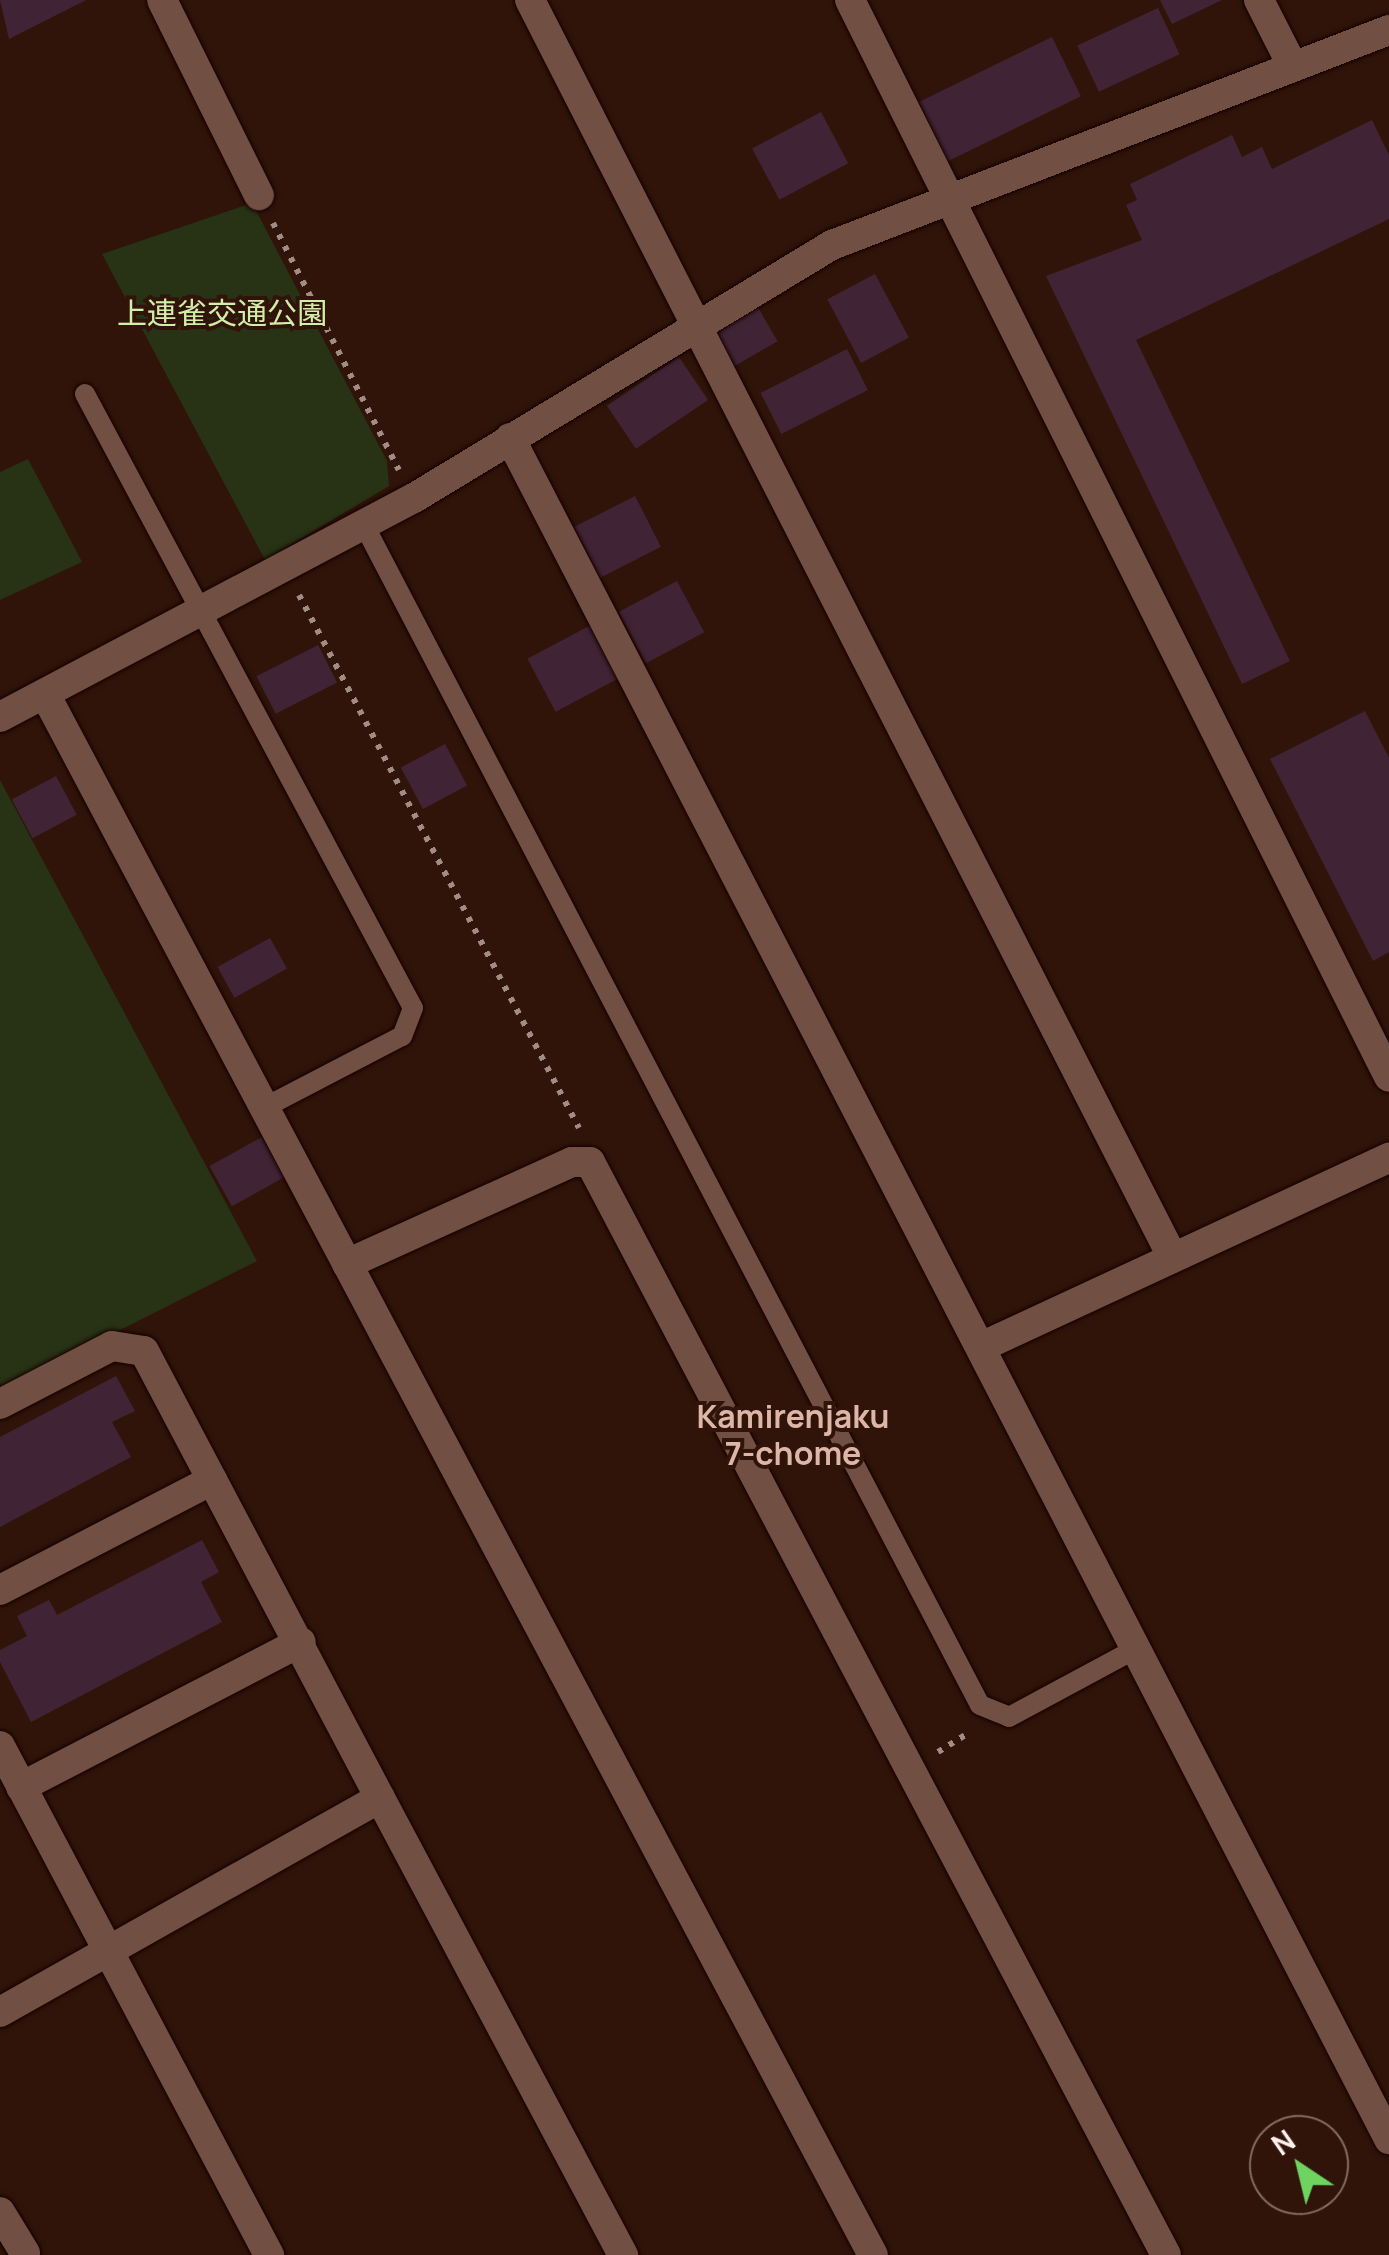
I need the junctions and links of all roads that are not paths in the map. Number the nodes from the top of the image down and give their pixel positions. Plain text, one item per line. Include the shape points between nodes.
1 (162, 0) edge
2 (530, 0) edge
3 (850, 0) edge
4 (1260, 0) edge
5 (1389, 30) edge
6 (1293, 67) junction
7 (948, 194) junction
8 (259, 195) road end
9 (692, 324) junction
10 (85, 394) dead end
11 (510, 438) junction
12 (364, 523) junction
13 (204, 616) junction
14 (45, 694) junction
15 (0, 717) edge
16 (1389, 1077) edge
17 (262, 1109) junction
18 (1389, 1158) edge
19 (1172, 1256) junction
20 (347, 1264) junction
21 (980, 1347) junction
22 (0, 1404) edge
23 (212, 1480) junction
24 (0, 1590) edge
25 (300, 1642) junction
26 (1137, 1648) junction
27 (0, 1746) edge
28 (21, 1787) junction
29 (380, 1798) junction
30 (109, 1946) junction
31 (0, 2012) edge
32 (1389, 2139) edge
33 (0, 2212) edge
34 (25, 2254) edge
35 (269, 2255) edge
36 (624, 2255) edge
37 (873, 2255) edge
38 (1166, 2255) edge

1 - 8 street
2 - 9 street
3 - 7 street
4 - 6 street
5 - 6 street
6 - 7 street
7 - 9 street
7 - 16 street
9 - 11 street
9 - 19 street
10 - 13 lane
11 - 12 street
11 - 21 street
12 - 13 street
12 - 26 lane via 980,1704 1009,1718
13 - 14 street
13 - 17 lane via 414,1008 402,1036
14 - 15 street
14 - 17 street
17 - 20 street
18 - 19 street
19 - 21 street
20 - 37 street
20 - 38 street via 572,1162 590,1162
21 - 26 street
22 - 23 street via 134,1343
23 - 24 street
23 - 25 street
25 - 28 street
25 - 29 street
26 - 32 street
27 - 28 street
28 - 30 street
29 - 30 street
29 - 36 street
30 - 31 street
30 - 35 street
33 - 34 street

